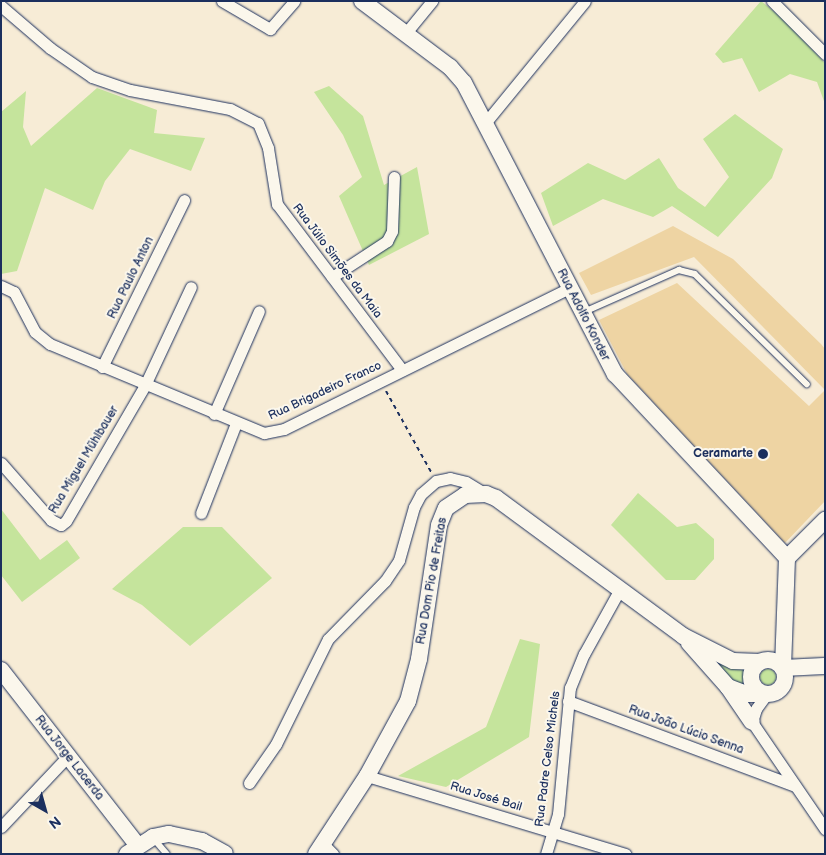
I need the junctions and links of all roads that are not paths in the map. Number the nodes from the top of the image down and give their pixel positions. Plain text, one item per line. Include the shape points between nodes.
1 (222, 1) edge
2 (294, 1) edge
3 (362, 1) edge
4 (432, 1) edge
5 (585, 1) edge
6 (772, 1) edge
7 (1, 6) edge
8 (405, 34) junction
9 (825, 54) edge
10 (486, 122) junction
11 (394, 177) dead end
12 (184, 200) dead end
13 (332, 277) junction
14 (1, 286) edge
15 (190, 287) dead end
16 (569, 288) junction
17 (260, 312) dead end
18 (582, 313) junction
19 (102, 367) junction
20 (402, 370) junction
21 (807, 384) dead end
22 (145, 385) junction
23 (214, 414) junction
24 (236, 423) junction
25 (1, 463) edge
26 (486, 494) junction
27 (201, 513) dead end
28 (825, 520) edge
29 (786, 558) junction
30 (620, 589) junction
31 (782, 632) junction
32 (683, 636) junction
33 (764, 661) junction
34 (824, 665) edge
35 (783, 668) junction
36 (2, 673) edge
37 (728, 687) junction
38 (769, 693) junction
39 (568, 701) junction
40 (752, 722) junction
41 (68, 756) junction
42 (774, 756) junction
43 (753, 770) junction
44 (367, 776) junction
45 (249, 783) dead end
46 (795, 786) junction
47 (1, 827) edge
48 (825, 829) edge
49 (554, 832) junction
50 (153, 837) junction
51 (132, 850) edge
52 (324, 851) edge
53 (167, 854) edge
54 (225, 854) edge
55 (546, 854) edge
56 (625, 854) edge

1 - 2 street via 270,29
3 - 8 main road, Rua Adolfo Konder
4 - 8 street
5 - 10 street
6 - 9 street
7 - 13 street, Rua Júlio Simões da Maia via 50,48 92,77 130,90 230,109 258,123 268,148 272,189 277,204
8 - 10 main road, Rua Adolfo Konder via 458,75
10 - 16 main road, Rua Adolfo Konder
11 - 13 street via 392,230 387,241
12 - 19 street, Rua Paulo Anton
13 - 20 street, Rua Júlio Simões da Maia
14 - 19 street, Rua Brigadeiro Franco via 14,292 41,338
15 - 22 street
16 - 18 main road, Rua Adolfo Konder
16 - 20 street, Rua Brigadeiro Franco
17 - 23 street
18 - 21 lane via 679,270 695,274
18 - 29 main road, Rua Adolfo Konder via 622,384
19 - 22 street, Rua Brigadeiro Franco
20 - 24 street, Rua Brigadeiro Franco via 277,432 256,431
22 - 23 street, Rua Brigadeiro Franco
22 - 25 street, Rua Miguel Mühlbauer via 61,524 51,520
23 - 24 street, Rua Brigadeiro Franco
24 - 27 street
26 - 30 main road
26 - 44 main road, Rua Dom Pio de Freitas via 475,493 455,500 441,515 415,679 401,718
26 - 45 street via 458,479 436,481 417,500 404,550 392,571 328,639 276,744
28 - 29 main road
29 - 31 main road
30 - 32 main road
30 - 39 street, Rua Padre Celso Michels via 581,660
31 - 33 main road
31 - 35 main road
32 - 33 main road via 733,661
32 - 37 main road
33 - 35 main road
33 - 38 main road via 750,675 753,686
34 - 35 main road
34 - 38 main road
35 - 38 main road via 785,682
36 - 41 main road, Rua Jorge Lacerda
37 - 38 main road via 746,694
37 - 40 main road
38 - 40 street via 756,708
39 - 43 street, Rua João Lúcio Senna
39 - 49 street, Rua Padre Celso Michels
40 - 42 street
41 - 47 street
41 - 51 main road, Rua Jorge Lacerda
42 - 43 street
42 - 46 street
43 - 46 street, Rua João Lúcio Senna
44 - 49 street, Rua José Bail
44 - 52 main road, Rua Dom Pio de Freitas
46 - 48 street
49 - 55 street, Rua Padre Celso Michels
49 - 56 street, Rua José Bail
50 - 51 main road
50 - 53 lane
50 - 54 main road via 187,835

